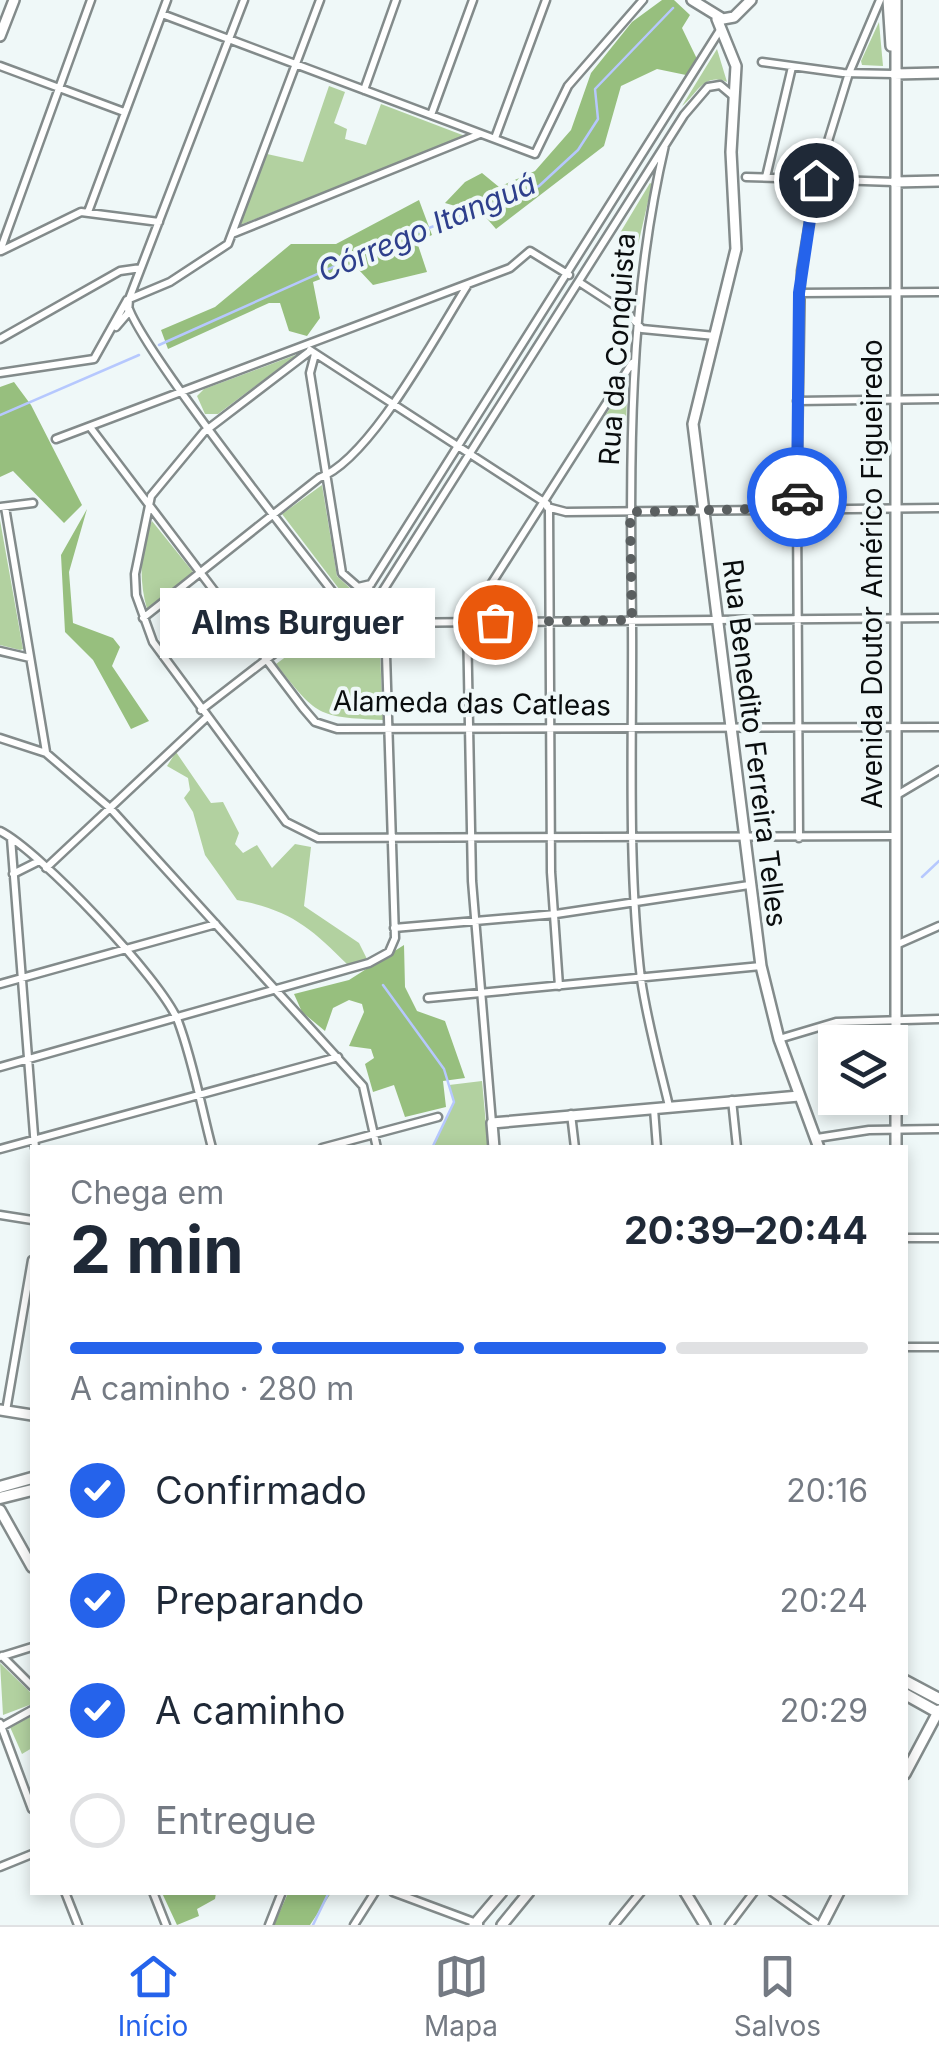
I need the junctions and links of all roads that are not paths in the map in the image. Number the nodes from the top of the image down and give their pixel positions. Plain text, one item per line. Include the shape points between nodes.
1 (14, 0) edge
2 (92, 0) edge
3 (167, 0) edge
4 (244, 0) edge
5 (320, 0) edge
6 (396, 0) edge
7 (472, 0) edge
8 (546, 0) edge
9 (643, 0) edge
10 (692, 0) edge
11 (752, 0) edge
12 (880, 0) edge
13 (888, 0) edge
14 (896, 0) edge
15 (162, 14) junction
16 (718, 21) junction
17 (0, 36) edge
18 (229, 41) junction
19 (762, 62) dead end
20 (295, 65) junction
21 (0, 66) edge
22 (792, 67) junction
23 (894, 69) junction
24 (849, 73) junction
25 (939, 73) edge
26 (59, 89) junction
27 (364, 90) junction
28 (736, 102) junction
29 (674, 108) junction
30 (124, 112) junction
31 (430, 115) junction
32 (684, 115) junction
33 (481, 134) junction
34 (495, 138) junction
35 (666, 144) junction
36 (746, 177) dead end
37 (766, 178) junction
38 (816, 180) junction
39 (939, 181) edge
40 (894, 182) junction
41 (88, 212) junction
42 (159, 222) junction
43 (232, 234) junction
44 (0, 251) edge
45 (141, 268) junction
46 (568, 275) junction
47 (579, 282) junction
48 (467, 285) junction
49 (894, 292) junction
50 (939, 292) edge
51 (799, 293) junction
52 (128, 300) junction
53 (124, 312) junction
54 (637, 323) junction
55 (715, 336) junction
56 (0, 339) edge
57 (311, 350) junction
58 (633, 362) junction
59 (0, 373) edge
60 (632, 387) junction
61 (180, 391) junction
62 (614, 393) junction
63 (895, 399) junction
64 (939, 400) edge
65 (798, 401) junction
66 (393, 403) junction
67 (90, 427) junction
68 (210, 428) junction
69 (56, 440) dead end
70 (460, 448) junction
71 (470, 454) junction
72 (324, 476) junction
73 (33, 503) dead end
74 (149, 504) junction
75 (546, 505) junction
76 (2, 507) edge
77 (796, 508) junction
78 (896, 508) junction
79 (939, 508) edge
80 (702, 510) junction
81 (630, 512) junction
82 (274, 514) junction
83 (200, 573) junction
84 (373, 583) junction
85 (368, 591) junction
86 (335, 595) junction
87 (352, 614) junction
88 (896, 617) junction
89 (144, 618) junction
90 (716, 618) junction
91 (799, 618) junction
92 (939, 618) edge
93 (365, 619) junction
94 (550, 620) junction
95 (632, 620) junction
96 (315, 622) junction
97 (467, 622) junction
98 (386, 623) junction
99 (0, 651) edge
100 (30, 658) junction
101 (267, 660) junction
102 (201, 710) junction
103 (207, 718) junction
104 (798, 727) junction
105 (939, 727) edge
106 (388, 728) junction
107 (470, 728) junction
108 (552, 728) junction
109 (632, 728) junction
110 (728, 728) junction
111 (896, 728) junction
112 (0, 738) edge
113 (46, 752) junction
114 (939, 770) edge
115 (896, 796) junction
116 (110, 808) junction
117 (0, 831) edge
118 (11, 836) junction
119 (895, 836) junction
120 (551, 837) junction
121 (634, 837) junction
122 (743, 837) junction
123 (472, 838) junction
124 (799, 838) junction
125 (392, 840) junction
126 (39, 862) junction
127 (46, 868) junction
128 (12, 875) junction
129 (749, 885) junction
130 (636, 902) junction
131 (0, 911) edge
132 (14, 914) junction
133 (556, 914) junction
134 (476, 922) junction
135 (216, 924) junction
136 (939, 926) edge
137 (394, 928) junction
138 (896, 945) junction
139 (126, 950) junction
140 (761, 966) junction
141 (641, 978) junction
142 (19, 979) junction
143 (0, 984) edge
144 (560, 986) junction
145 (276, 992) junction
146 (479, 993) junction
147 (428, 998) dead end
148 (177, 1019) junction
149 (897, 1019) junction
150 (939, 1020) edge
151 (779, 1040) junction
152 (338, 1058) junction
153 (28, 1060) junction
154 (0, 1067) edge
155 (198, 1095) junction
156 (800, 1096) junction
157 (732, 1100) junction
158 (668, 1106) junction
159 (654, 1107) junction
160 (571, 1114) junction
161 (438, 1117) dead end
162 (492, 1122) junction
163 (896, 1129) junction
164 (939, 1129) edge
165 (377, 1132) junction
166 (815, 1136) junction
167 (35, 1143) edge
168 (211, 1145) edge
169 (332, 1145) edge
170 (377, 1145) edge
171 (494, 1145) edge
172 (575, 1145) edge
173 (657, 1145) edge
174 (737, 1145) edge
175 (818, 1145) edge
176 (896, 1145) edge
177 (0, 1148) edge
178 (0, 1215) edge
179 (30, 1220) edge
180 (908, 1238) edge
181 (939, 1238) edge
182 (29, 1300) edge
183 (908, 1347) edge
184 (939, 1347) edge
185 (3, 1410) edge
186 (30, 1415) edge
187 (30, 1479) edge
188 (0, 1487) edge
189 (30, 1490) edge
190 (0, 1498) edge
191 (0, 1510) edge
192 (30, 1563) edge
193 (30, 1648) edge
194 (1, 1657) edge
195 (908, 1683) edge
196 (30, 1684) edge
197 (908, 1696) edge
198 (939, 1700) edge
199 (30, 1711) edge
200 (939, 1712) edge
201 (1, 1725) edge
202 (908, 1769) edge
203 (30, 1804) edge
204 (30, 1855) edge
205 (0, 1868) edge
206 (66, 1895) edge
207 (154, 1895) edge
208 (281, 1895) edge
209 (374, 1895) edge
210 (401, 1895) edge
211 (500, 1895) edge
212 (527, 1895) edge
213 (639, 1895) edge
214 (687, 1895) edge
215 (752, 1895) edge
216 (776, 1895) edge
217 (838, 1895) edge
218 (477, 1924) edge
219 (616, 1924) edge
220 (78, 1925) edge
221 (166, 1925) edge
222 (268, 1925) edge
223 (354, 1925) edge
224 (502, 1925) edge
225 (704, 1925) edge
226 (729, 1925) edge
227 (820, 1925) edge

1 - 17 main road
2 - 26 street
3 - 15 street
4 - 18 street
5 - 20 street
6 - 27 street
7 - 31 street
8 - 34 street
9 - 34 street via 568,86 536,154
10 - 16 main road
11 - 16 main road via 734,17
12 - 24 street
13 - 23 main road
14 - 23 main road, Avenida Doutor Américo Figueiredo
15 - 18 street
15 - 30 street
16 - 28 main road, Rua Benedito Ferreira Telles via 736,66
16 - 29 street via 718,38
18 - 20 street
18 - 42 street
19 - 22 street
20 - 27 street
20 - 43 street
21 - 26 street
22 - 24 street
22 - 37 street
23 - 24 street
23 - 25 main road
23 - 40 main road, Avenida Doutor Américo Figueiredo
24 - 38 street
26 - 30 street
26 - 44 street
27 - 31 street
28 - 32 street via 729,90 714,85
28 - 55 main road, Rua Benedito Ferreira Telles via 731,152 736,249
29 - 32 street
29 - 46 street
30 - 41 street
31 - 33 street
32 - 35 street
33 - 34 street
33 - 43 street
35 - 47 street
35 - 54 street, Rua da Conquista
36 - 37 street
37 - 38 street
38 - 40 street
38 - 51 street
39 - 40 main road
40 - 49 main road, Avenida Doutor Américo Figueiredo
41 - 42 street
41 - 44 street
42 - 45 street
43 - 52 street via 219,252
45 - 52 street
45 - 56 street via 120,271
46 - 48 street via 530,251 510,268
46 - 70 street
47 - 54 street
47 - 71 street
48 - 57 street
48 - 66 street
49 - 50 street
49 - 51 street
49 - 63 main road, Avenida Doutor Américo Figueiredo
51 - 65 street
52 - 53 street
53 - 59 street via 89,361
53 - 61 street
54 - 55 street via 642,329
54 - 58 street, Rua da Conquista
55 - 80 main road, Rua Benedito Ferreira Telles via 693,424
57 - 61 street
57 - 66 street
57 - 68 street
57 - 72 street
58 - 60 street, Rua da Conquista
58 - 62 street
60 - 62 street
60 - 81 street, Rua da Conquista
61 - 67 street
61 - 68 street
62 - 75 street
63 - 64 street
63 - 65 street
63 - 78 main road, Avenida Doutor Américo Figueiredo
65 - 77 street
66 - 70 street
66 - 72 street via 339,471
67 - 69 street
67 - 74 street, Alameda das Catleas
68 - 74 street
68 - 82 street
70 - 71 street
70 - 84 street
71 - 75 street
71 - 93 street
72 - 82 street
72 - 84 street via 342,572 358,587
73 - 76 street
74 - 83 street, Alameda das Catleas
74 - 89 street via 135,574
75 - 81 street via 566,512
75 - 94 street
75 - 97 street
76 - 100 street
77 - 78 street
77 - 80 street
77 - 91 street
78 - 79 street
78 - 88 main road, Avenida Doutor Américo Figueiredo
80 - 81 street
80 - 90 main road, Rua Benedito Ferreira Telles
81 - 95 street, Rua da Conquista
82 - 83 street
82 - 86 street
83 - 89 street
83 - 101 street, Alameda das Catleas
84 - 85 street
85 - 86 street via 352,602
85 - 87 street
86 - 87 street
86 - 96 street
87 - 93 street
87 - 96 street
88 - 91 street
88 - 92 street
88 - 111 main road, Avenida Doutor Américo Figueiredo
89 - 102 street
90 - 91 street
90 - 95 street
90 - 110 main road, Rua Benedito Ferreira Telles
91 - 104 street
93 - 98 street
94 - 95 street
94 - 97 street
94 - 108 street
95 - 109 street, Rua da Conquista
96 - 101 street
97 - 98 street
97 - 107 street
98 - 106 street
99 - 100 street
100 - 113 street
101 - 102 street
101 - 106 street, Alameda das Catleas via 315,722 337,729
102 - 103 street
103 - 116 street
103 - 125 street via 298,831 318,838
104 - 110 street, Alameda das Catleas
104 - 111 street, Alameda das Catleas
104 - 124 street
105 - 111 street, Alameda das Catleas
106 - 107 street, Alameda das Catleas
106 - 125 street
107 - 108 street, Alameda das Catleas
107 - 123 street
108 - 109 street, Alameda das Catleas
108 - 120 street
109 - 110 street, Alameda das Catleas
109 - 121 street, Rua da Conquista
110 - 122 main road, Rua Benedito Ferreira Telles
111 - 115 main road, Avenida Doutor Américo Figueiredo
112 - 113 street
113 - 116 street
114 - 115 street
115 - 119 main road, Avenida Doutor Américo Figueiredo
116 - 127 street
116 - 135 street
117 - 118 street
118 - 126 street
118 - 128 street
119 - 124 street
119 - 138 main road, Avenida Doutor Américo Figueiredo
120 - 121 street
120 - 123 street
120 - 133 street
121 - 122 street
121 - 130 street, Rua da Conquista
122 - 124 street
122 - 129 main road, Rua Benedito Ferreira Telles
123 - 125 street
123 - 134 street
125 - 137 street
126 - 127 street
126 - 128 street
127 - 139 street
128 - 132 street
129 - 130 street
129 - 140 main road, Rua Benedito Ferreira Telles
130 - 133 street
130 - 141 street, Rua da Conquista
131 - 132 street
132 - 142 street
133 - 134 street
133 - 144 street
134 - 137 street
134 - 146 street
135 - 139 street
135 - 145 street
136 - 138 street
137 - 145 street via 389,952
138 - 149 main road, Avenida Doutor Américo Figueiredo
139 - 142 street
139 - 148 street
140 - 141 street
140 - 151 main road, Rua Benedito Ferreira Telles
141 - 144 street
141 - 158 street, Rua da Conquista
142 - 143 street
142 - 153 street
144 - 146 street
145 - 148 street
145 - 152 street
146 - 147 street
146 - 162 street
148 - 153 street
148 - 155 street
149 - 150 street
149 - 151 street via 836,1022
149 - 163 main road, Avenida Doutor Américo Figueiredo
151 - 156 main road, Rua Benedito Ferreira Telles
152 - 155 street
152 - 165 street via 363,1086
153 - 154 street
153 - 167 street
155 - 167 street
155 - 168 street
156 - 157 main road
156 - 166 main road, Rua Benedito Ferreira Telles
157 - 158 main road
157 - 174 street
158 - 159 main road
159 - 160 main road
159 - 173 street
160 - 162 main road
160 - 172 street
161 - 165 street
162 - 171 main road
163 - 164 street
163 - 166 street
163 - 176 main road, Avenida Doutor Américo Figueiredo
165 - 169 street
165 - 170 street
166 - 175 main road, Rua Benedito Ferreira Telles
167 - 177 street
178 - 179 street
180 - 181 street
182 - 185 street
183 - 184 street
185 - 186 main road
187 - 188 main road
189 - 190 main road
191 - 192 main road
193 - 194 street
194 - 196 street
195 - 198 main road
197 - 200 main road
199 - 201 street
200 - 202 main road
201 - 203 street
204 - 205 street
206 - 220 street
207 - 221 street
208 - 222 street
209 - 223 street
210 - 218 street
211 - 218 main road
212 - 224 main road
213 - 219 street
214 - 225 main road
215 - 226 street
216 - 227 street
217 - 227 main road

